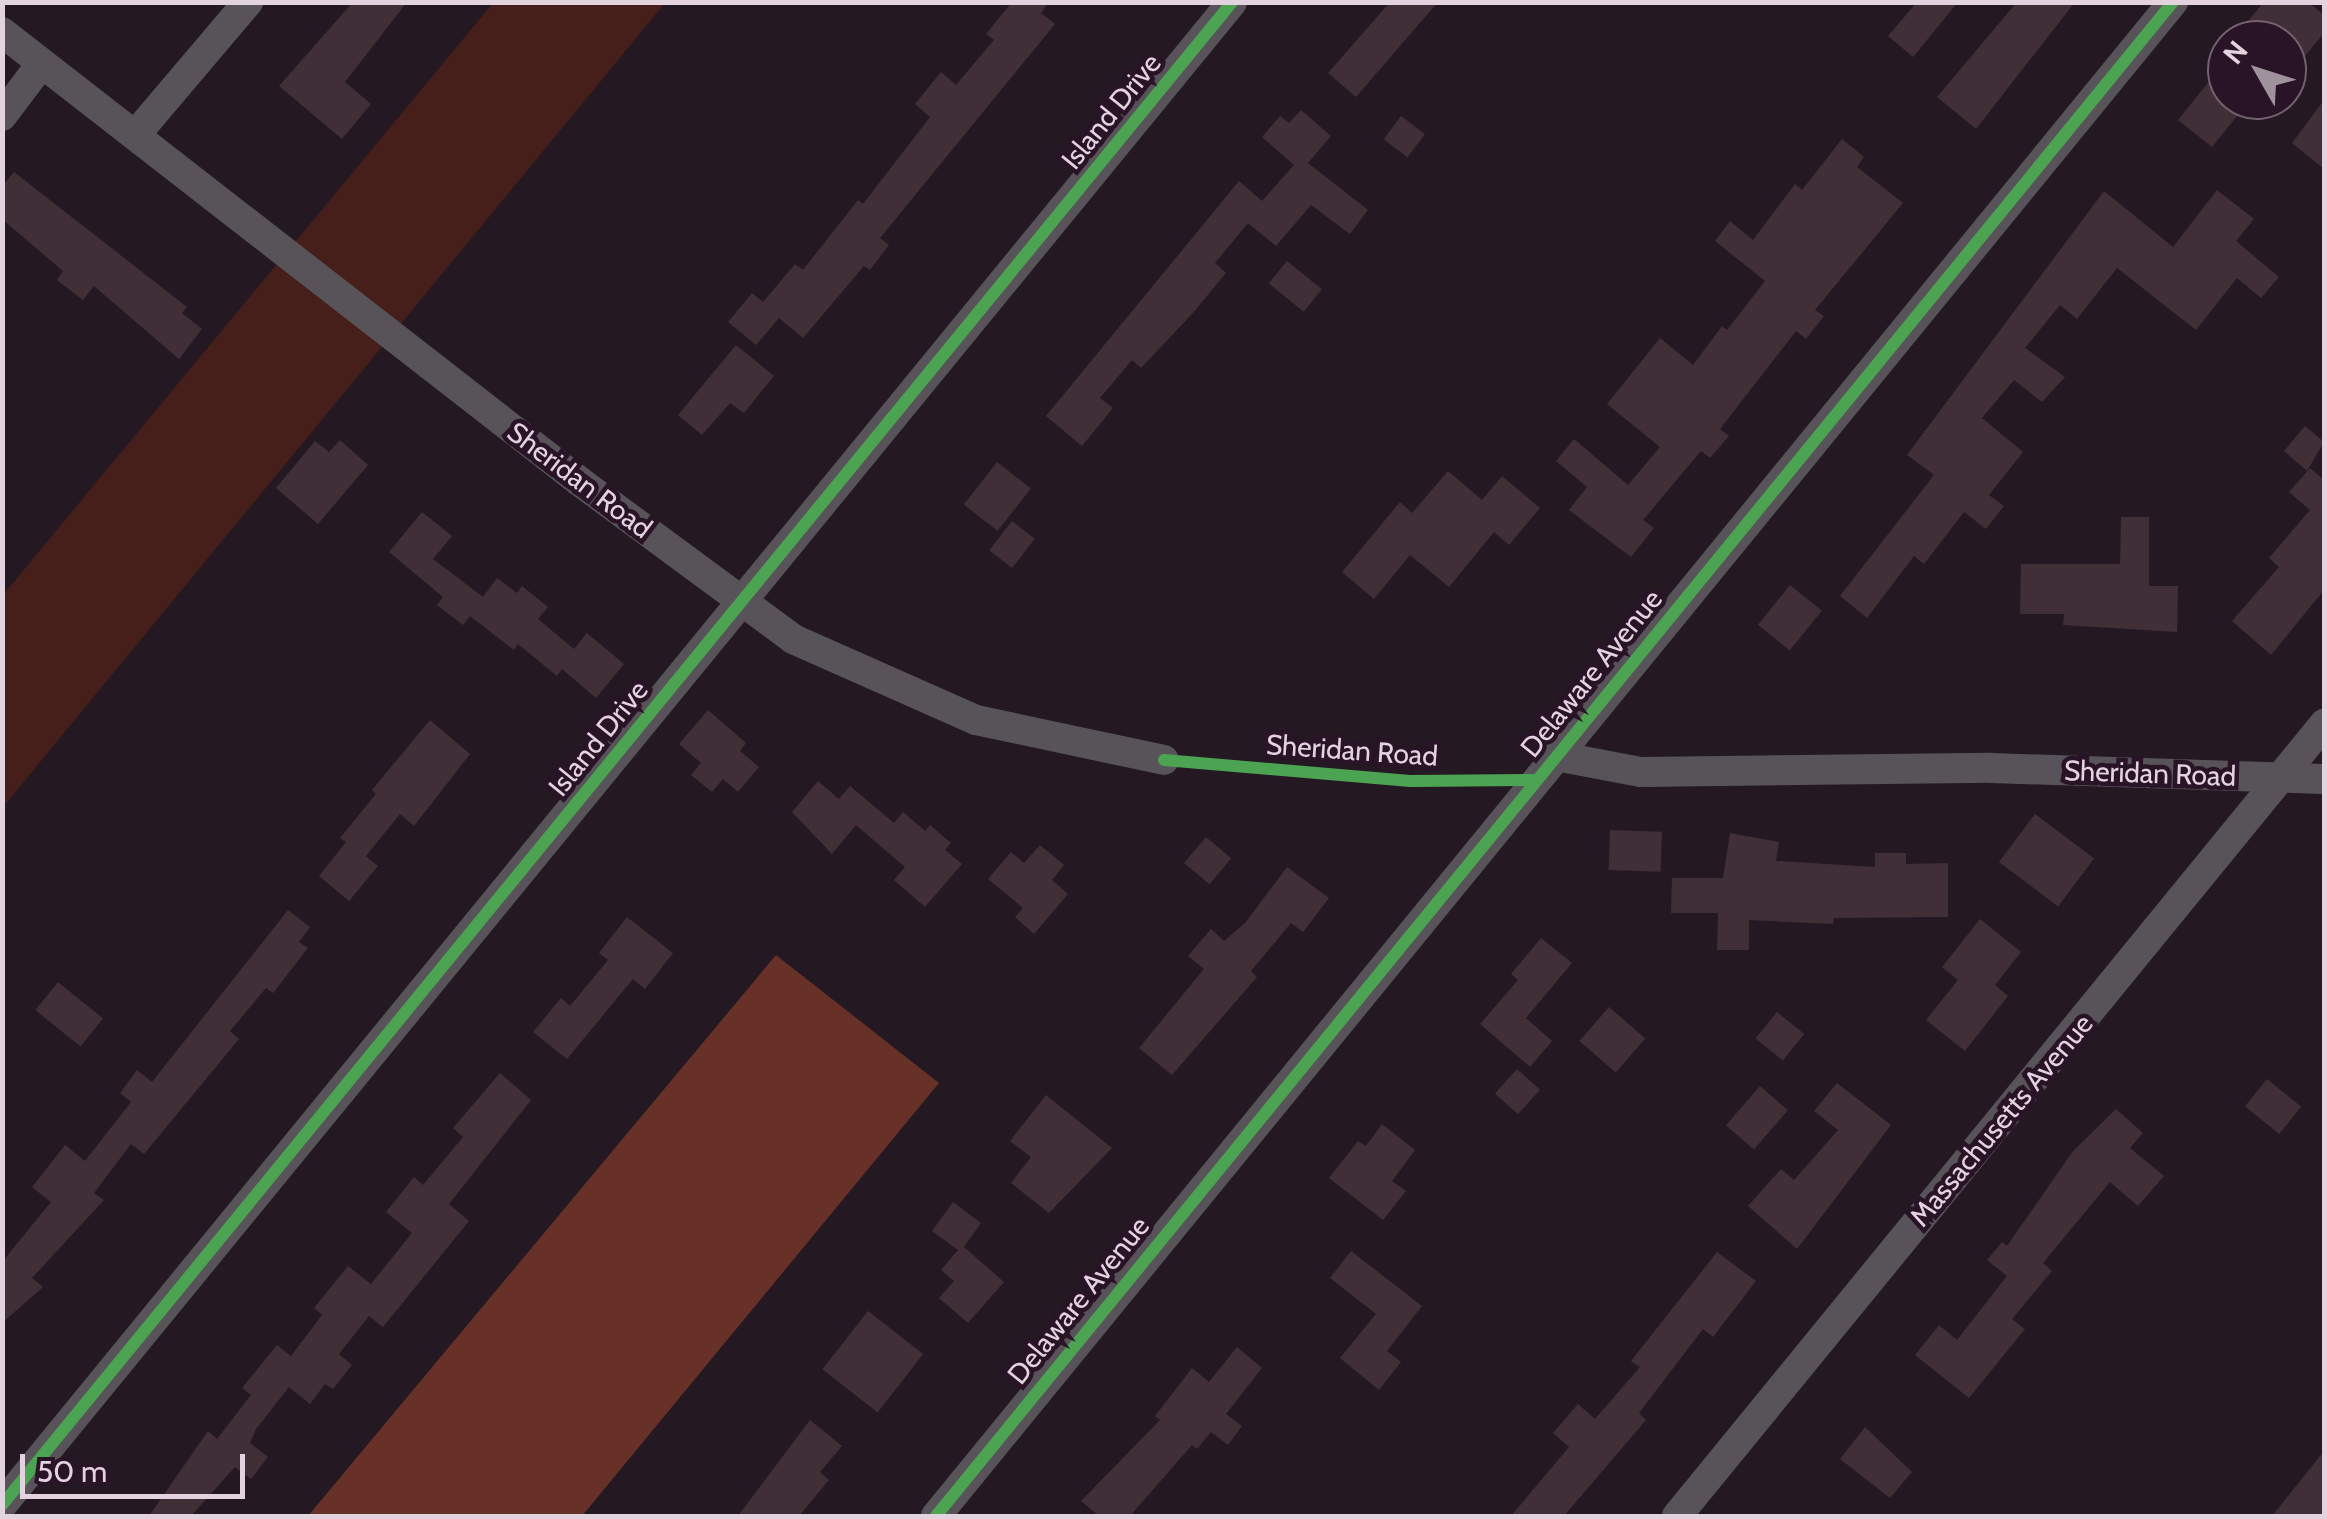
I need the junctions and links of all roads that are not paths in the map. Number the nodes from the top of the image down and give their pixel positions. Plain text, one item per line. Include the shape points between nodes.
1 (248, 2) edge
2 (1232, 2) edge
3 (2173, 2) edge
4 (2, 32) edge
5 (42, 63) junction
6 (2, 116) edge
7 (136, 134) junction
8 (742, 602) junction
9 (2324, 724) edge
10 (1556, 756) junction
11 (1164, 760) dead end
12 (2281, 778) junction
13 (2324, 779) edge
14 (2, 1505) edge
15 (936, 1516) edge
16 (1677, 1516) edge

1 - 7 street
2 - 8 street, Island Drive
3 - 10 street, Delaware Avenue
4 - 5 street, Sheridan Road
5 - 6 street
5 - 7 street, Sheridan Road
7 - 8 street, Sheridan Road
8 - 11 street, Sheridan Road via 793,638 934,704 1025,732
8 - 14 street, Island Drive
9 - 12 street, Massachusetts Avenue
10 - 12 street, Sheridan Road via 1641,772 1991,768
10 - 15 street, Delaware Avenue
12 - 13 street, Sheridan Road
12 - 16 street, Massachusetts Avenue

